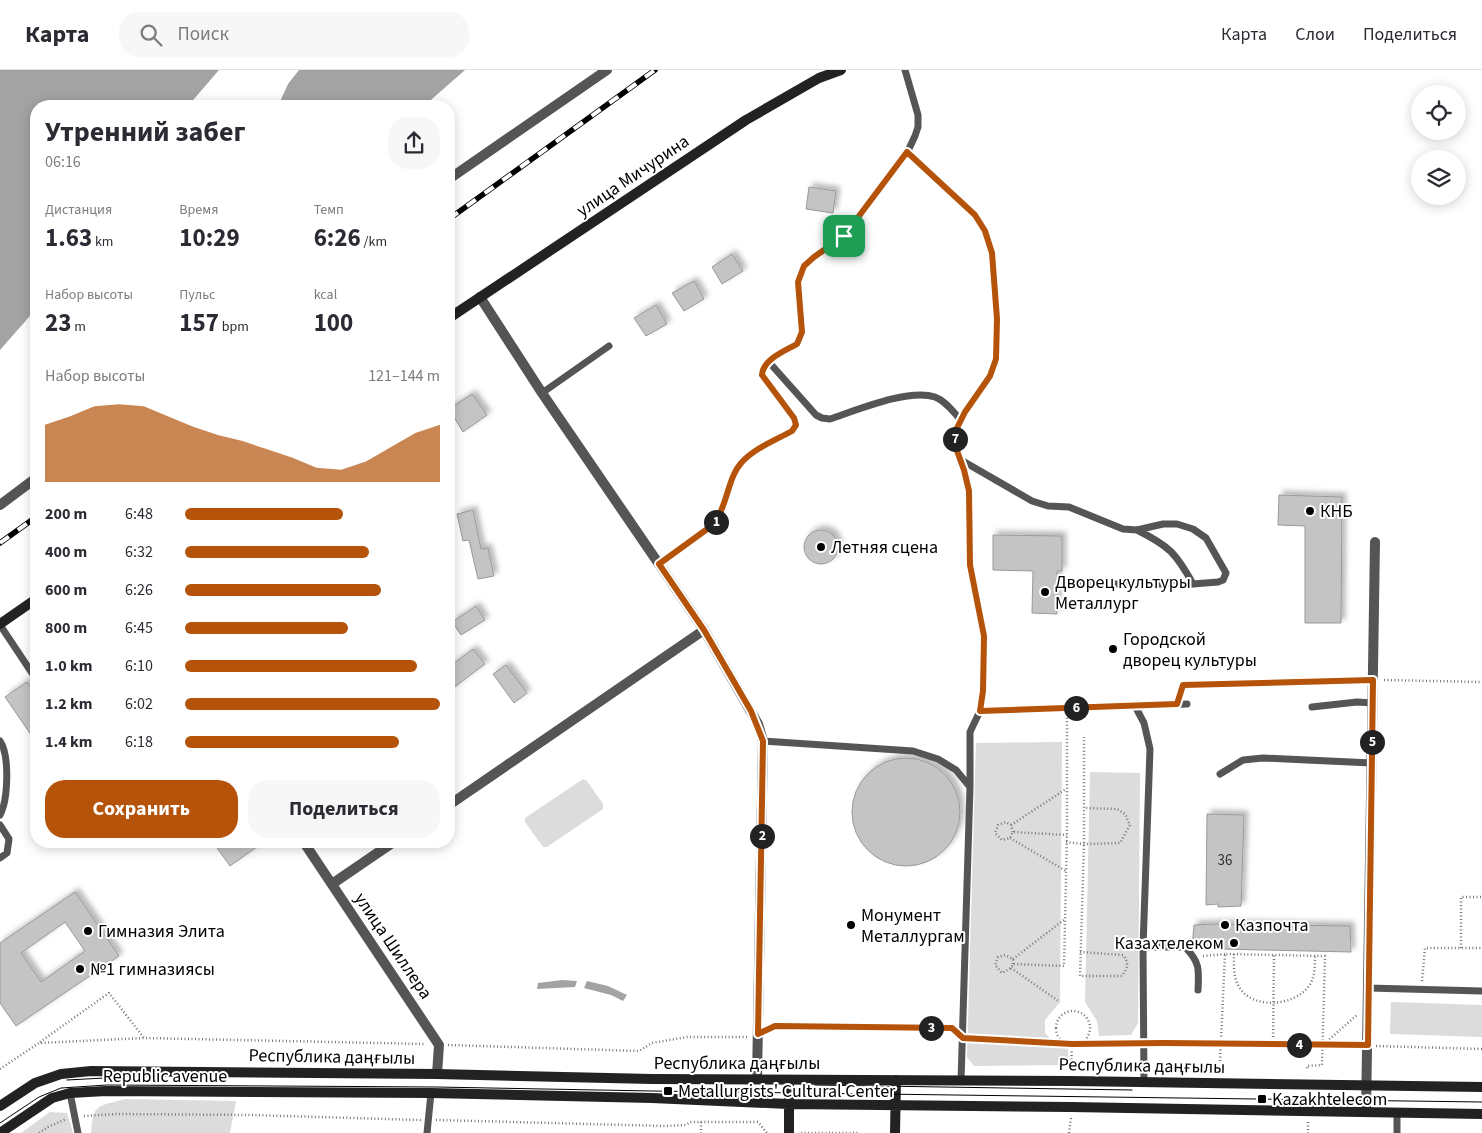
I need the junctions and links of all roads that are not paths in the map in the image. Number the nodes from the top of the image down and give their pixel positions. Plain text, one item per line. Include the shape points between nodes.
1 (607, 70) edge
2 (841, 70) edge
3 (905, 70) edge
4 (907, 152) junction
5 (455, 175) edge
6 (480, 297) junction
7 (455, 314) edge
8 (609, 346) dead end
9 (768, 361) junction
10 (542, 392) junction
11 (961, 420) junction
12 (960, 460) junction
13 (30, 482) edge
14 (0, 505) edge
15 (1137, 530) junction
16 (1375, 542) dead end
17 (659, 564) junction
18 (1076, 584) dead end
19 (1194, 584) junction
20 (30, 605) edge
21 (0, 624) edge
22 (704, 630) junction
23 (30, 670) edge
24 (1373, 702) junction
25 (1187, 704) dead end
26 (1135, 706) junction
27 (1312, 707) dead end
28 (980, 711) junction
29 (0, 741) edge
30 (763, 741) junction
31 (1372, 763) junction
32 (1220, 774) dead end
33 (970, 787) junction
34 (455, 800) edge
35 (0, 815) edge
36 (0, 825) edge
37 (308, 848) edge
38 (385, 848) edge
39 (0, 858) edge
40 (332, 884) junction
41 (1143, 947) junction
42 (1368, 988) junction
43 (1198, 990) dead end
44 (1482, 992) edge
45 (437, 1074) junction
46 (757, 1079) junction
47 (789, 1080) junction
48 (896, 1080) junction
49 (962, 1081) junction
50 (1144, 1082) junction
51 (1367, 1085) junction
52 (1482, 1086) edge
53 (70, 1093) junction
54 (430, 1093) junction
55 (788, 1104) junction
56 (0, 1106) edge
57 (895, 1106) junction
58 (1366, 1112) junction
59 (1397, 1112) junction
60 (1482, 1114) edge
61 (0, 1133) edge
62 (78, 1133) edge
63 (427, 1133) edge
64 (789, 1133) edge
65 (896, 1133) edge
66 (1397, 1133) edge

1 - 5 street
2 - 6 main road, улица Мичурина via 819,78 746,120
3 - 4 lane via 918,115 918,127
4 - 9 lane via 844,236 804,266 798,282 800,339
4 - 11 lane via 975,215 985,231 992,253 997,319 996,359 990,376
6 - 7 main road, улица Мичурина
6 - 10 street
8 - 10 lane
9 - 11 lane via 816,416 822,418 830,419 903,396 924,395 944,401
9 - 17 lane via 762,375 796,425 792,431 742,462 718,520
10 - 17 street
11 - 12 lane via 955,432
12 - 15 lane via 1032,501 1069,507 1123,529
12 - 28 lane via 969,491 970,565 984,636
13 - 14 street
15 - 19 lane via 1161,542 1172,552
15 - 19 lane via 1177,524 1206,538 1226,573 1218,582
16 - 24 street
17 - 22 street
18 - 19 lane
20 - 21 main road
21 - 23 lane
22 - 30 street via 751,711
22 - 34 street
24 - 27 lane
24 - 31 street
25 - 26 lane
26 - 28 lane
26 - 41 lane via 1144,723 1150,749
28 - 33 lane via 970,732
29 - 35 lane via 6,756 4,806
30 - 33 lane via 913,751 938,759 956,770
30 - 46 street
31 - 32 lane via 1263,758 1244,760
31 - 42 street
33 - 49 lane
36 - 39 lane via 9,839 7,853
37 - 40 street, улица Шиллера
38 - 40 street
40 - 45 street, улица Шиллера via 439,1045
41 - 43 lane via 1185,947 1194,956 1199,971
41 - 50 lane
42 - 44 lane
42 - 51 street
45 - 46 main road, Республика даңғылы
45 - 56 main road, Республика даңғылы via 91,1071 61,1074 34,1082
46 - 47 main road, Республика даңғылы
47 - 48 main road, Республика даңғылы
47 - 55 main road
48 - 49 main road, Республика даңғылы
48 - 57 main road
49 - 50 main road, Республика даңғылы
50 - 51 main road, Республика даңғылы
51 - 52 main road, Республика даңғылы
51 - 58 street
53 - 54 main road, Republic avenue
53 - 61 main road, Republic avenue via 52,1098
53 - 62 lane
54 - 55 main road, Республика даңғылы
54 - 63 lane
55 - 57 main road, Республика даңғылы
55 - 64 main road
57 - 58 main road, Республика даңғылы
57 - 65 main road
58 - 59 main road, Республика даңғылы
59 - 60 main road, Республика даңғылы
59 - 66 lane

